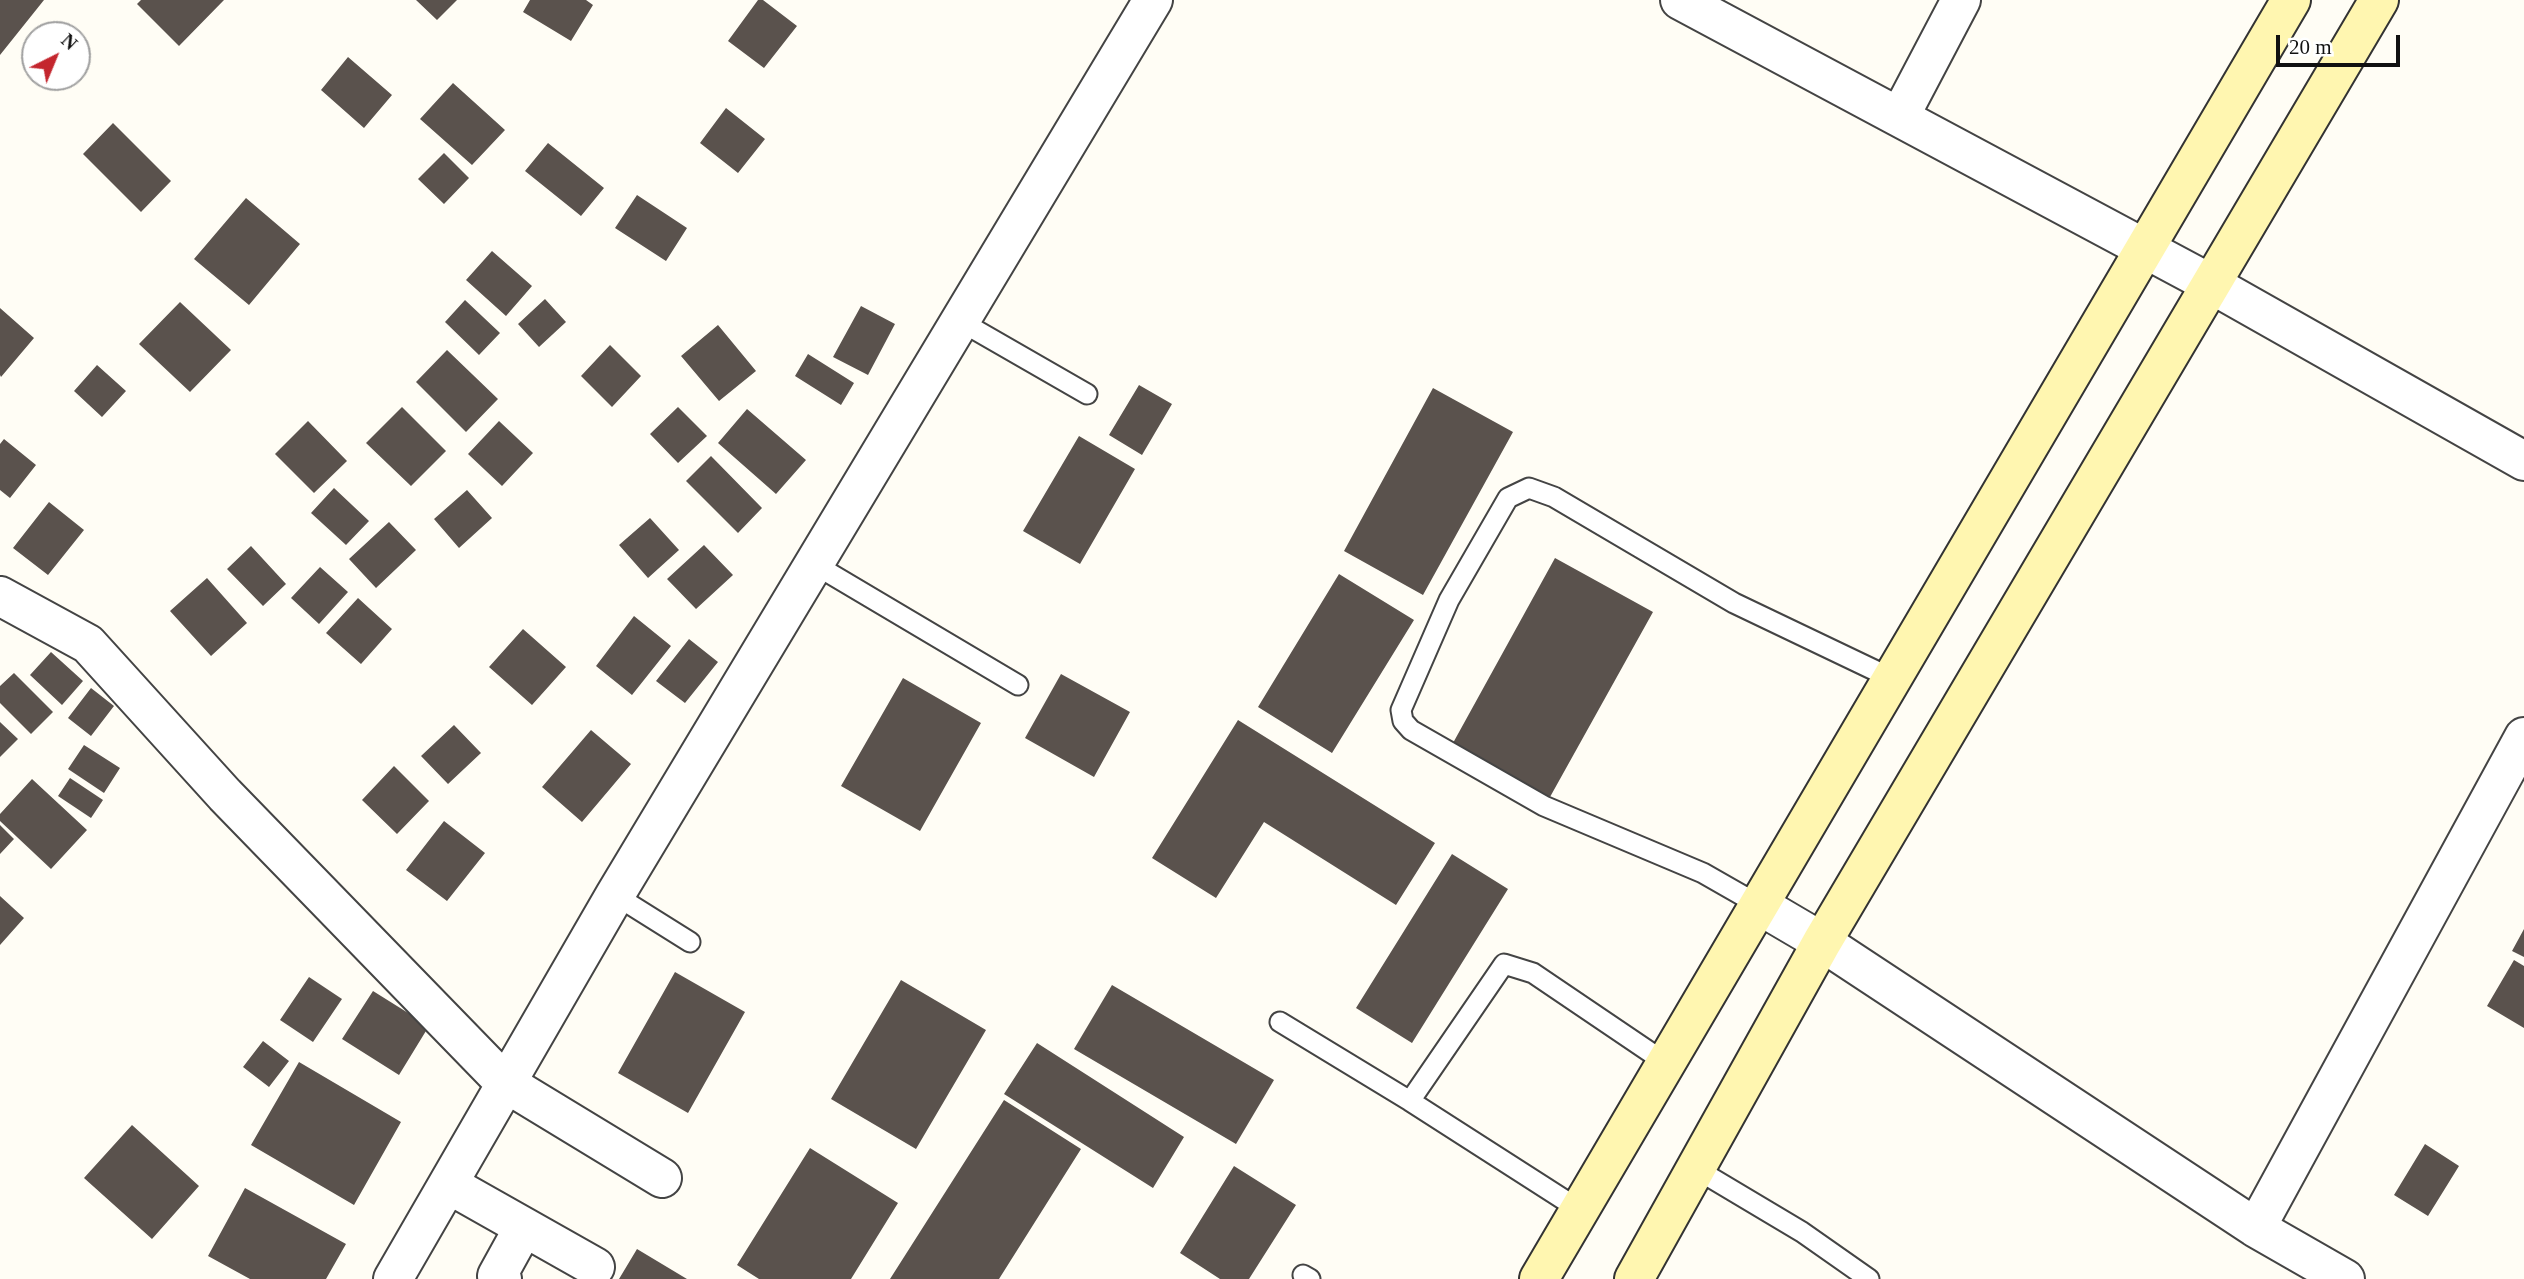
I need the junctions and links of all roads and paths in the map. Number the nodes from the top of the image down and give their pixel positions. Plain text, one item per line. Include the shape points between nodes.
1 (1153, 0) edge
2 (1680, 0) edge
3 (1961, 0) edge
4 (2291, 0) edge
5 (2379, 0) edge
6 (1900, 116) junction
7 (2146, 250) junction
8 (2211, 284) junction
9 (960, 321) junction
10 (1087, 394) dead end
11 (2524, 461) edge
12 (814, 564) junction
13 (0, 596) edge
14 (1893, 678) junction
15 (1018, 685) dead end
16 (2524, 737) edge
17 (615, 895) junction
18 (1759, 905) junction
19 (690, 942) dead end
20 (1822, 942) junction
21 (1280, 1022) dead end
22 (1666, 1063) junction
23 (504, 1082) junction
24 (1410, 1101) junction
25 (1698, 1170) junction
26 (662, 1178) dead end
27 (448, 1184) junction
28 (1580, 1210) junction
29 (524, 1227) junction
30 (2256, 1228) junction
31 (595, 1266) dead end
32 (393, 1279) edge
33 (502, 1279) edge
34 (1539, 1279) edge
35 (1634, 1279) edge
36 (1869, 1279) edge
37 (2345, 1279) edge

1 - 9 street
2 - 6 street
3 - 6 street
4 - 7 main road
5 - 8 main road
6 - 7 street
7 - 8 street
7 - 14 main road
8 - 11 street
8 - 20 main road
9 - 10 lane
9 - 12 street
12 - 15 lane
12 - 17 street
13 - 23 street via 88,644 225,795
14 - 18 main road
14 - 18 lane via 1734,603 1554,497 1529,488 1508,498 1449,600 1401,710 1403,721 1411,730 1544,806 1703,873
16 - 30 street
17 - 19 lane
17 - 23 street
18 - 20 street
18 - 22 main road
20 - 25 main road
20 - 30 street
21 - 24 lane
22 - 24 lane via 1533,973 1504,964
22 - 28 main road
23 - 26 street
23 - 27 street
24 - 28 lane
25 - 35 main road
25 - 36 lane via 1802,1232
27 - 29 street
27 - 32 street
28 - 34 main road
29 - 31 street
29 - 33 street via 497,1276
30 - 37 street

